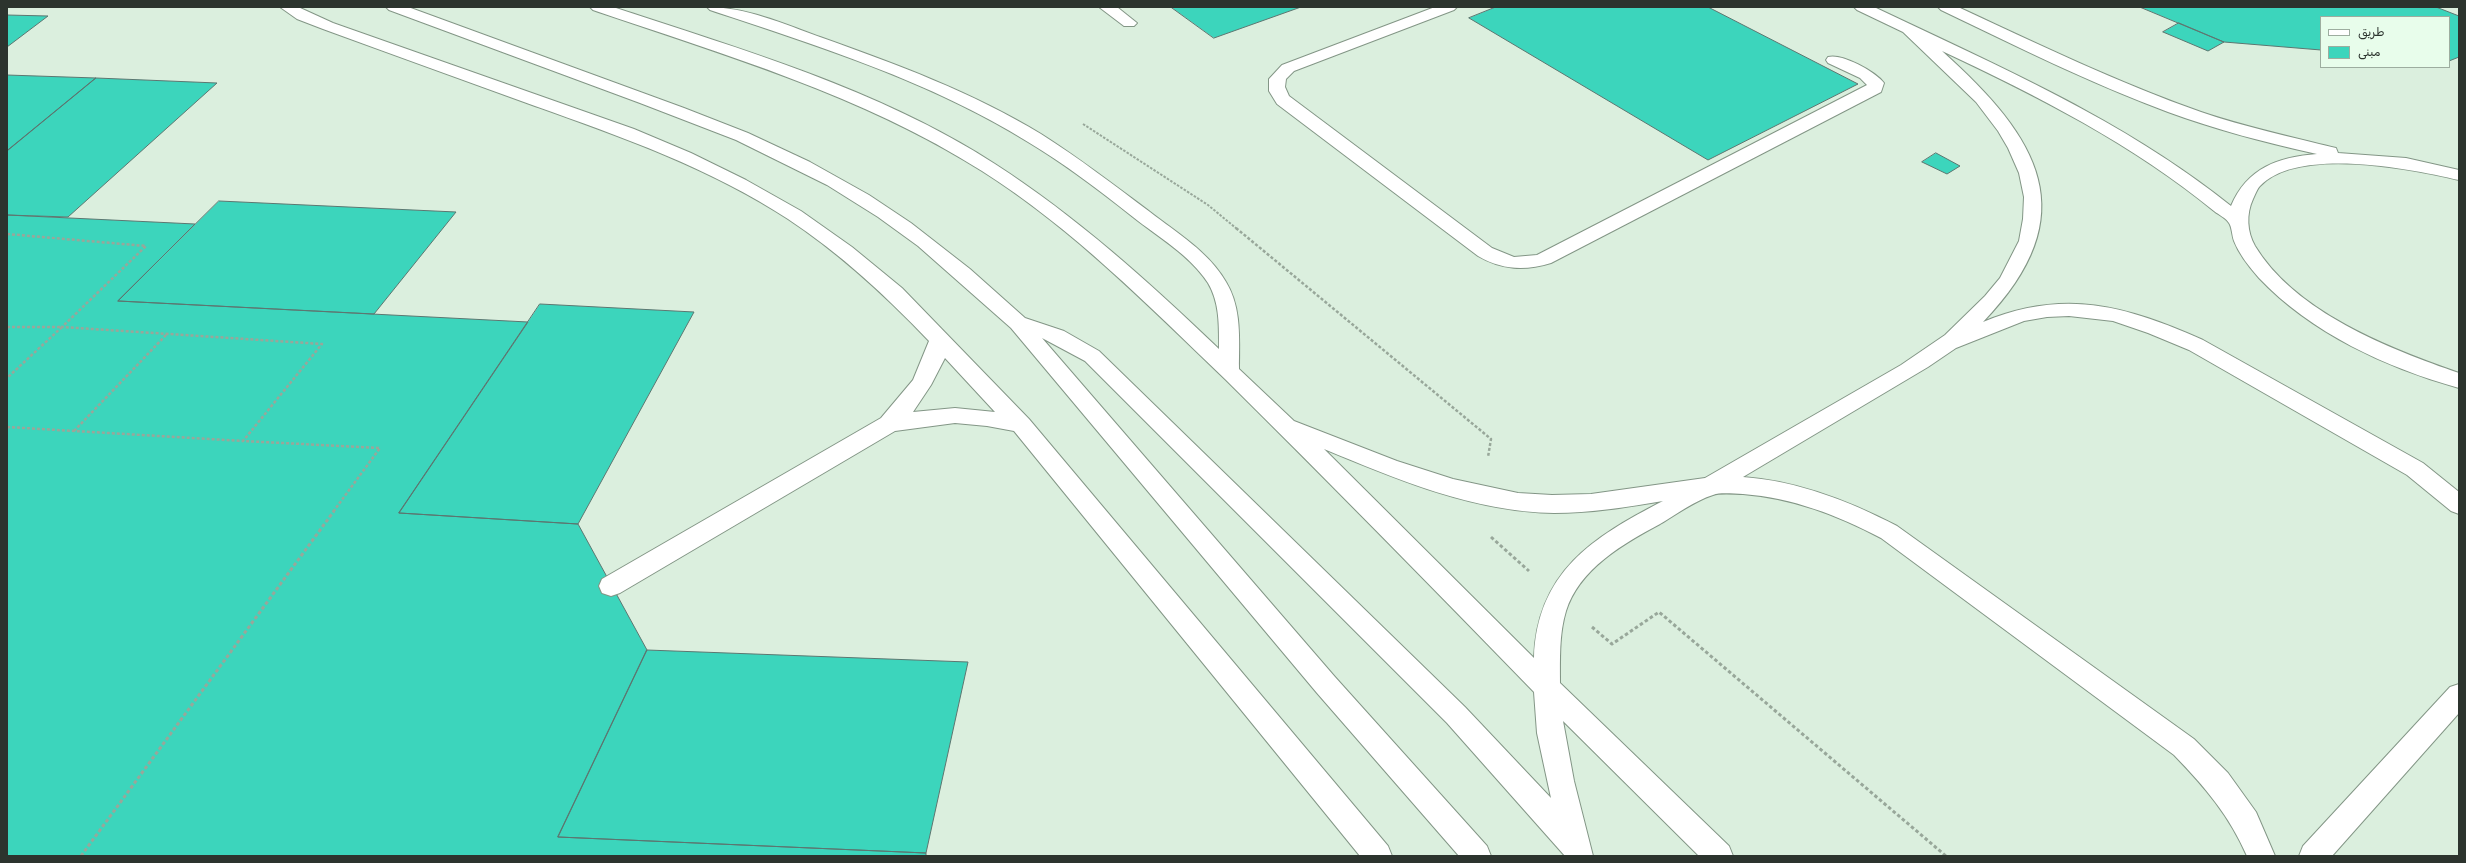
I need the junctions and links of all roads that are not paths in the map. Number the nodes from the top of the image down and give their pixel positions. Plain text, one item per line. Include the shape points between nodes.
1 (288, 7) edge
2 (394, 7) edge
3 (598, 7) edge
4 (715, 7) edge
5 (1107, 7) edge
6 (1449, 7) edge
7 (1862, 7) edge
8 (1946, 7) edge
9 (1129, 23) dead end
10 (1907, 28) junction
11 (1834, 60) dead end
12 (2361, 158) junction
13 (2455, 172) edge
14 (2237, 220) junction
15 (1018, 323) junction
16 (940, 340) junction
17 (1946, 345) junction
18 (1229, 371) junction
19 (2459, 381) edge
20 (889, 424) junction
21 (1021, 425) junction
22 (1285, 426) junction
23 (1709, 486) junction
24 (2459, 505) edge
25 (611, 586) dead end
26 (1545, 686) junction
27 (2459, 695) edge
28 (1580, 853) edge
29 (1378, 856) edge
30 (1477, 856) edge
31 (1719, 856) edge
32 (2261, 856) edge
33 (2313, 856) edge

1 - 16 street via 302,16 328,26 628,133 740,184 794,215 845,251 895,293
2 - 15 street via 693,116 808,167 863,199 916,235 968,276
3 - 18 street via 822,83 878,107 940,139 988,167 1041,203 1093,244
4 - 18 street via 808,37 916,79 976,107 1074,164 1190,253 1218,283 1225,299 1227,315
5 - 9 street
6 - 11 street via 1288,68 1278,75 1275,84 1283,100 1486,252 1507,262 1533,262 1544,259 1875,88 1876,84 1866,75
7 - 10 street
8 - 12 street via 2154,101 2253,133
10 - 14 street via 2127,139 2185,177
10 - 17 street via 1965,81 2004,126 2018,150 2028,175 2033,201 2031,227 2025,252 2013,276 1995,300
12 - 13 street via 2403,162
12 - 14 street via 2308,160 2268,171 2244,192
14 - 19 street via 2247,248 2271,278 2308,309 2356,339 2413,366
15 - 28 street via 1072,342 1092,356 1456,715
15 - 30 street via 1336,697
16 - 20 street via 935,361 924,382
16 - 21 street
17 - 23 street
17 - 24 street via 2025,314 2054,310 2088,311 2139,322 2196,345 2372,445 2414,470
18 - 22 street
20 - 21 street via 923,416 957,414 991,417
20 - 25 street
21 - 29 street
22 - 23 street via 1418,478 1481,495 1544,503 1587,503
22 - 26 street via 1467,605
23 - 26 street via 1606,543 1579,567 1559,598 1550,623
23 - 32 street via 1780,488 1825,501 1889,532 2184,747 2218,782 2246,821
26 - 28 street via 1549,732 1558,777
26 - 31 street
27 - 33 street

